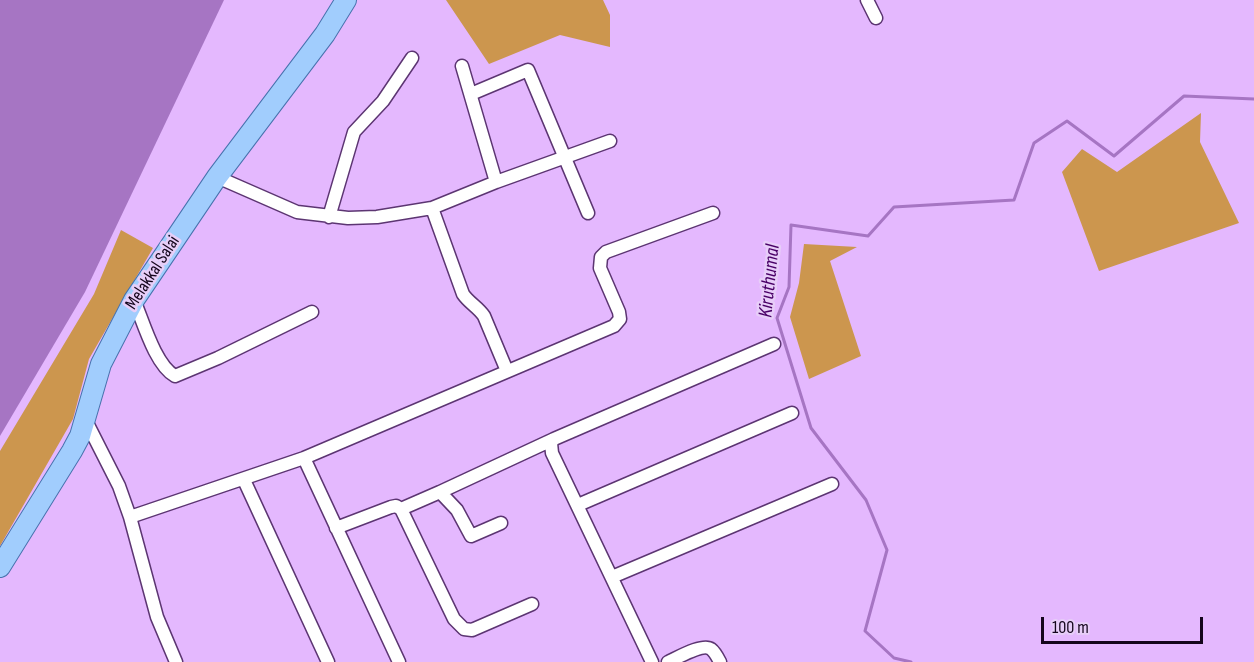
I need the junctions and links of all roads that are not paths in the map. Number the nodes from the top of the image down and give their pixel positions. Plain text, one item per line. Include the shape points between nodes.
1 (346, 0) edge
2 (867, 0) edge
3 (876, 18) dead end
4 (412, 58) dead end
5 (462, 66) dead end
6 (471, 94) junction
7 (610, 141) dead end
8 (563, 158) junction
9 (217, 177) junction
10 (496, 182) junction
11 (432, 208) junction
12 (588, 213) dead end
13 (713, 213) dead end
14 (329, 217) junction
15 (134, 300) junction
16 (312, 312) dead end
17 (774, 344) dead end
18 (507, 371) junction
19 (792, 413) dead end
20 (85, 418) junction
21 (554, 439) junction
22 (304, 458) junction
23 (244, 480) junction
24 (832, 484) dead end
25 (440, 492) junction
26 (578, 505) junction
27 (401, 509) junction
28 (130, 517) junction
29 (501, 523) dead end
30 (336, 528) junction
31 (0, 567) edge
32 (612, 577) junction
33 (532, 604) dead end
34 (176, 662) edge
35 (328, 662) edge
36 (399, 662) edge
37 (652, 662) edge
38 (668, 662) edge
39 (720, 662) edge

1 - 9 main road, Melakkal Salai via 325,34
2 - 3 street
4 - 14 street via 383,101 354,132
5 - 6 street
6 - 8 street via 528,70
6 - 10 street
7 - 8 street
8 - 10 street
8 - 12 street
9 - 14 street via 297,212
9 - 15 main road, Melakkal Salai
10 - 11 street
11 - 14 street via 377,217
11 - 18 street via 463,294 484,316
13 - 18 street via 606,252 600,268 619,312 618,323
15 - 16 street via 161,363 175,376
15 - 20 main road, Melakkal Salai via 101,364
17 - 21 street
18 - 22 street
19 - 26 street
20 - 28 street
20 - 31 main road, Melakkal Salai via 72,451
21 - 25 street
21 - 26 street via 552,453
22 - 23 street
22 - 30 street
23 - 28 street
23 - 35 street
24 - 32 street
25 - 27 street
25 - 29 street via 457,510 471,536
26 - 32 street
27 - 30 street via 391,507
27 - 33 street via 454,619 464,629 472,630
28 - 34 street via 157,617
30 - 36 street
32 - 37 street
38 - 39 street via 707,647

